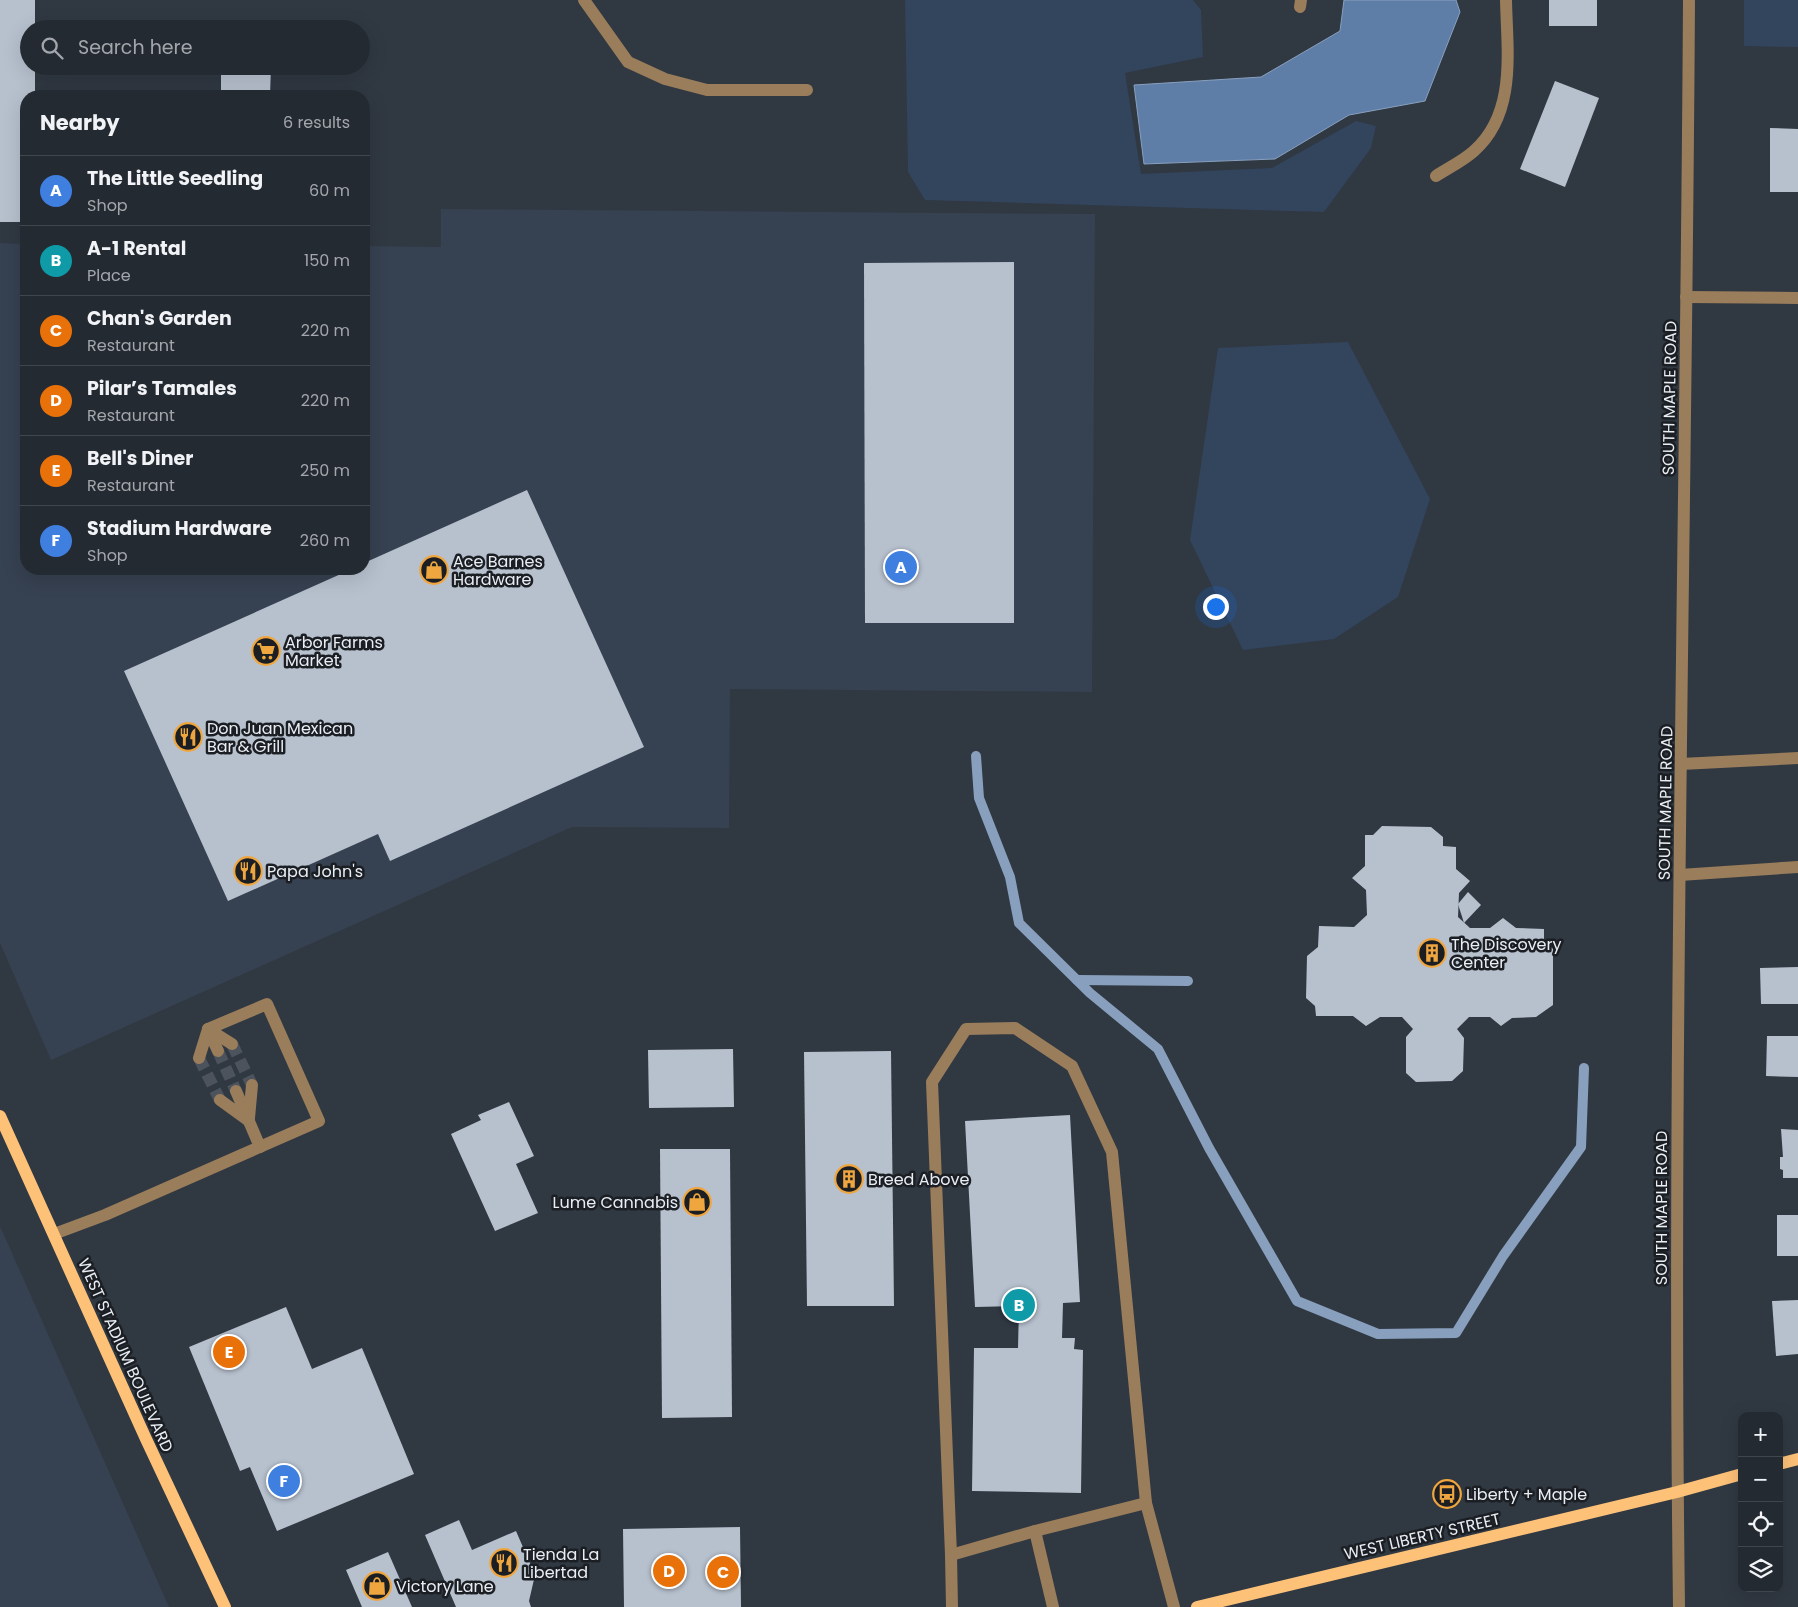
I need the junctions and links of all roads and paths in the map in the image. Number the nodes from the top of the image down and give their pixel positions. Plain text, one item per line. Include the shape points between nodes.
1 (584, 0) edge
2 (1506, 0) edge
3 (1689, 0) edge
4 (807, 90) dead end
5 (1436, 176) dead end
6 (1686, 298) junction
7 (1798, 298) edge
8 (1798, 758) edge
9 (1681, 764) junction
10 (1798, 867) edge
11 (1680, 876) junction
12 (208, 1028) junction
13 (232, 1044) tunnel mouth
14 (218, 1051) tunnel mouth
15 (199, 1058) tunnel mouth
16 (252, 1085) tunnel mouth
17 (236, 1091) tunnel mouth
18 (220, 1100) tunnel mouth
19 (0, 1116) edge
20 (249, 1121) junction
21 (260, 1146) junction
22 (54, 1234) junction
23 (1798, 1459) edge
24 (1783, 1463) edge
25 (1738, 1475) edge
26 (1677, 1492) junction
27 (1146, 1503) junction
28 (1034, 1531) junction
29 (952, 1555) junction
30 (225, 1607) edge
31 (952, 1607) edge
32 (1053, 1607) edge
33 (1174, 1607) edge
34 (1197, 1607) edge
35 (1680, 1607) edge

1 - 4 street via 628,62 665,79 707,90
2 - 5 street via 1508,59 1505,98 1493,130 1474,151
3 - 6 street, SOUTH MAPLE ROAD
6 - 7 street
6 - 9 street, SOUTH MAPLE ROAD
8 - 9 street
9 - 11 street, SOUTH MAPLE ROAD
10 - 11 street
11 - 26 street, SOUTH MAPLE ROAD
12 - 13 street
12 - 14 street
12 - 15 street
12 - 21 street via 267,1004 319,1121
16 - 20 street
17 - 20 street
18 - 20 street
19 - 22 main road, WEST STADIUM BOULEVARD
20 - 21 street
21 - 22 street via 105,1215
22 - 30 main road, WEST STADIUM BOULEVARD
23 - 24 main road
25 - 26 main road, WEST LIBERTY STREET
26 - 34 main road, WEST LIBERTY STREET
26 - 35 street, SOUTH MAPLE ROAD
27 - 28 street
27 - 29 street via 1112,1152 1072,1066 1015,1028 966,1029 932,1082
27 - 33 street
28 - 29 street
28 - 32 street
29 - 31 street

